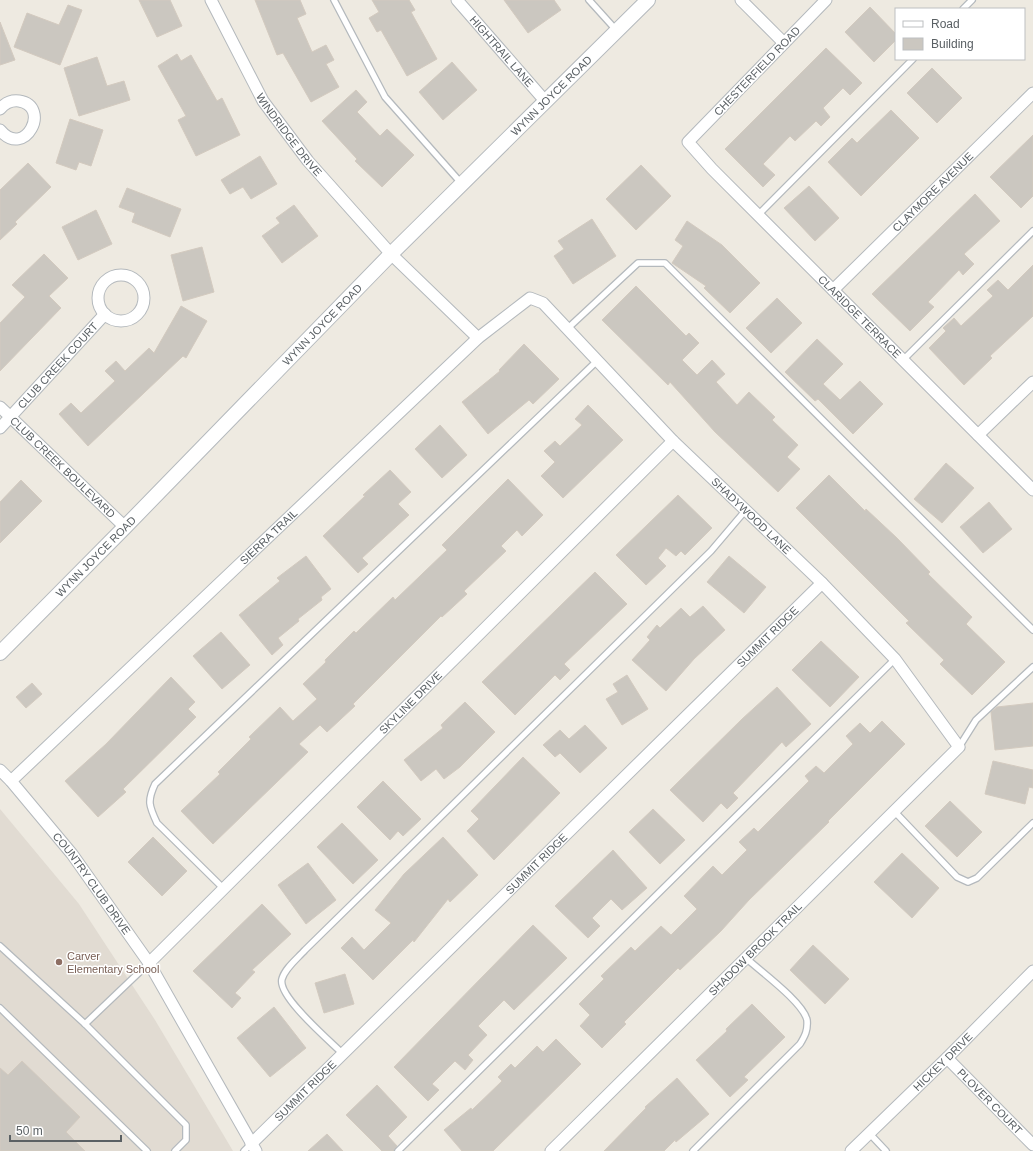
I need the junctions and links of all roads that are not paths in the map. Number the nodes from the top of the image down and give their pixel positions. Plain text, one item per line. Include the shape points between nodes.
1 (211, 0) edge
2 (334, 0) edge
3 (457, 0) edge
4 (589, 0) edge
5 (648, 0) edge
6 (741, 0) edge
7 (826, 0) edge
8 (972, 0) edge
9 (964, 8) edge
10 (617, 31) junction
11 (784, 43) junction
12 (912, 60) edge
13 (1033, 93) edge
14 (546, 102) junction
15 (0, 110) edge
16 (1, 134) edge
17 (688, 142) joint
18 (462, 184) junction
19 (758, 215) junction
20 (1033, 231) edge
21 (390, 254) junction
22 (832, 290) junction
23 (530, 298) joint
24 (105, 314) junction
25 (566, 329) junction
26 (478, 338) junction
27 (903, 360) junction
28 (597, 361) junction
29 (1033, 382) edge
30 (0, 407) edge
31 (11, 417) junction
32 (0, 428) edge
33 (978, 435) junction
34 (673, 442) junction
35 (1033, 490) edge
36 (745, 511) junction
37 (125, 527) junction
38 (822, 583) junction
39 (1032, 626) edge
40 (0, 653) edge
41 (895, 659) junction
42 (1033, 667) edge
43 (959, 747) junction
44 (0, 770) edge
45 (11, 781) junction
46 (894, 811) junction
47 (1033, 823) edge
48 (224, 888) junction
49 (0, 946) edge
50 (746, 958) junction
51 (149, 963) junction
52 (1032, 974) edge
53 (0, 1008) edge
54 (85, 1024) junction
55 (343, 1054) junction
56 (947, 1058) junction
57 (869, 1133) junction
58 (1033, 1145) edge
59 (250, 1149) edge
60 (147, 1151) edge
61 (175, 1151) edge
62 (398, 1151) edge
63 (551, 1151) edge
64 (693, 1151) edge
65 (851, 1151) edge
66 (886, 1151) edge

1 - 21 street, WINDRIDGE DRIVE via 263,101 308,161
2 - 18 lane via 385,97
3 - 14 street, HIGHTRAIL LANE
4 - 10 lane
5 - 10 street, WYNN JOYCE ROAD
6 - 11 street
7 - 11 street, CHESTERFIELD ROAD
8 - 9 lane
10 - 14 street, WYNN JOYCE ROAD
11 - 17 street, CHESTERFIELD ROAD
12 - 19 lane
13 - 22 street, CLAYMORE AVENUE
14 - 18 street, WYNN JOYCE ROAD
15 - 16 street via 8,102 21,101 34,114 34,126 27,135 15,138
17 - 19 street, CLARIDGE TERRACE
18 - 21 street, WYNN JOYCE ROAD
19 - 22 street, CLARIDGE TERRACE
20 - 27 lane
21 - 26 street, WINDRIDGE DRIVE
21 - 37 street, WYNN JOYCE ROAD
22 - 27 street, CLARIDGE TERRACE
23 - 25 street, SHADYWOOD LANE via 543,302
23 - 26 street, SIERRA TRAIL
24 - 24 street, CLUB CREEK COURT via 98,302 98,294 105,281 118,275 125,275 138,282 144,296 144,304 134,317 120,320 112,319
24 - 31 street, CLUB CREEK COURT
25 - 28 street, SHADYWOOD LANE
25 - 39 lane via 638,263 665,262
26 - 45 street, SIERRA TRAIL
27 - 33 street, CLARIDGE TERRACE
28 - 34 street, SHADYWOOD LANE
28 - 48 lane via 154,784 149,797 157,823
29 - 33 street
30 - 31 street, CLUB CREEK BOULEVARD
31 - 32 street, CLUB CREEK COURT
31 - 37 street, CLUB CREEK BOULEVARD
33 - 35 street, CLARIDGE TERRACE
34 - 36 street, SHADYWOOD LANE
34 - 48 street, SKYLINE DRIVE
36 - 38 street, SHADYWOOD LANE
36 - 55 lane via 711,551 287,970 282,980 283,990 293,1004
37 - 40 street, WYNN JOYCE ROAD
38 - 41 street, SHADYWOOD LANE
38 - 55 street, SUMMIT RIDGE
41 - 43 street, SHADYWOOD LANE
41 - 62 lane
42 - 43 lane via 976,720
43 - 46 street, SHADOW BROOK TRAIL
44 - 45 street, COUNTRY CLUB DRIVE
45 - 51 street, COUNTRY CLUB DRIVE via 72,854
46 - 47 lane via 957,877 968,882 977,878
46 - 50 street, SHADOW BROOK TRAIL
48 - 51 street, SKYLINE DRIVE
49 - 54 lane
50 - 63 street, SHADOW BROOK TRAIL
50 - 64 lane via 791,997 802,1010 807,1020 807,1032 800,1044
51 - 54 lane
51 - 59 street, COUNTRY CLUB DRIVE
52 - 56 street, HICKEY DRIVE
53 - 60 lane
54 - 61 lane via 186,1126 186,1140
55 - 59 street, SUMMIT RIDGE
56 - 57 street, HICKEY DRIVE
56 - 58 street, PLOVER COURT
57 - 65 street, HICKEY DRIVE
57 - 66 lane

